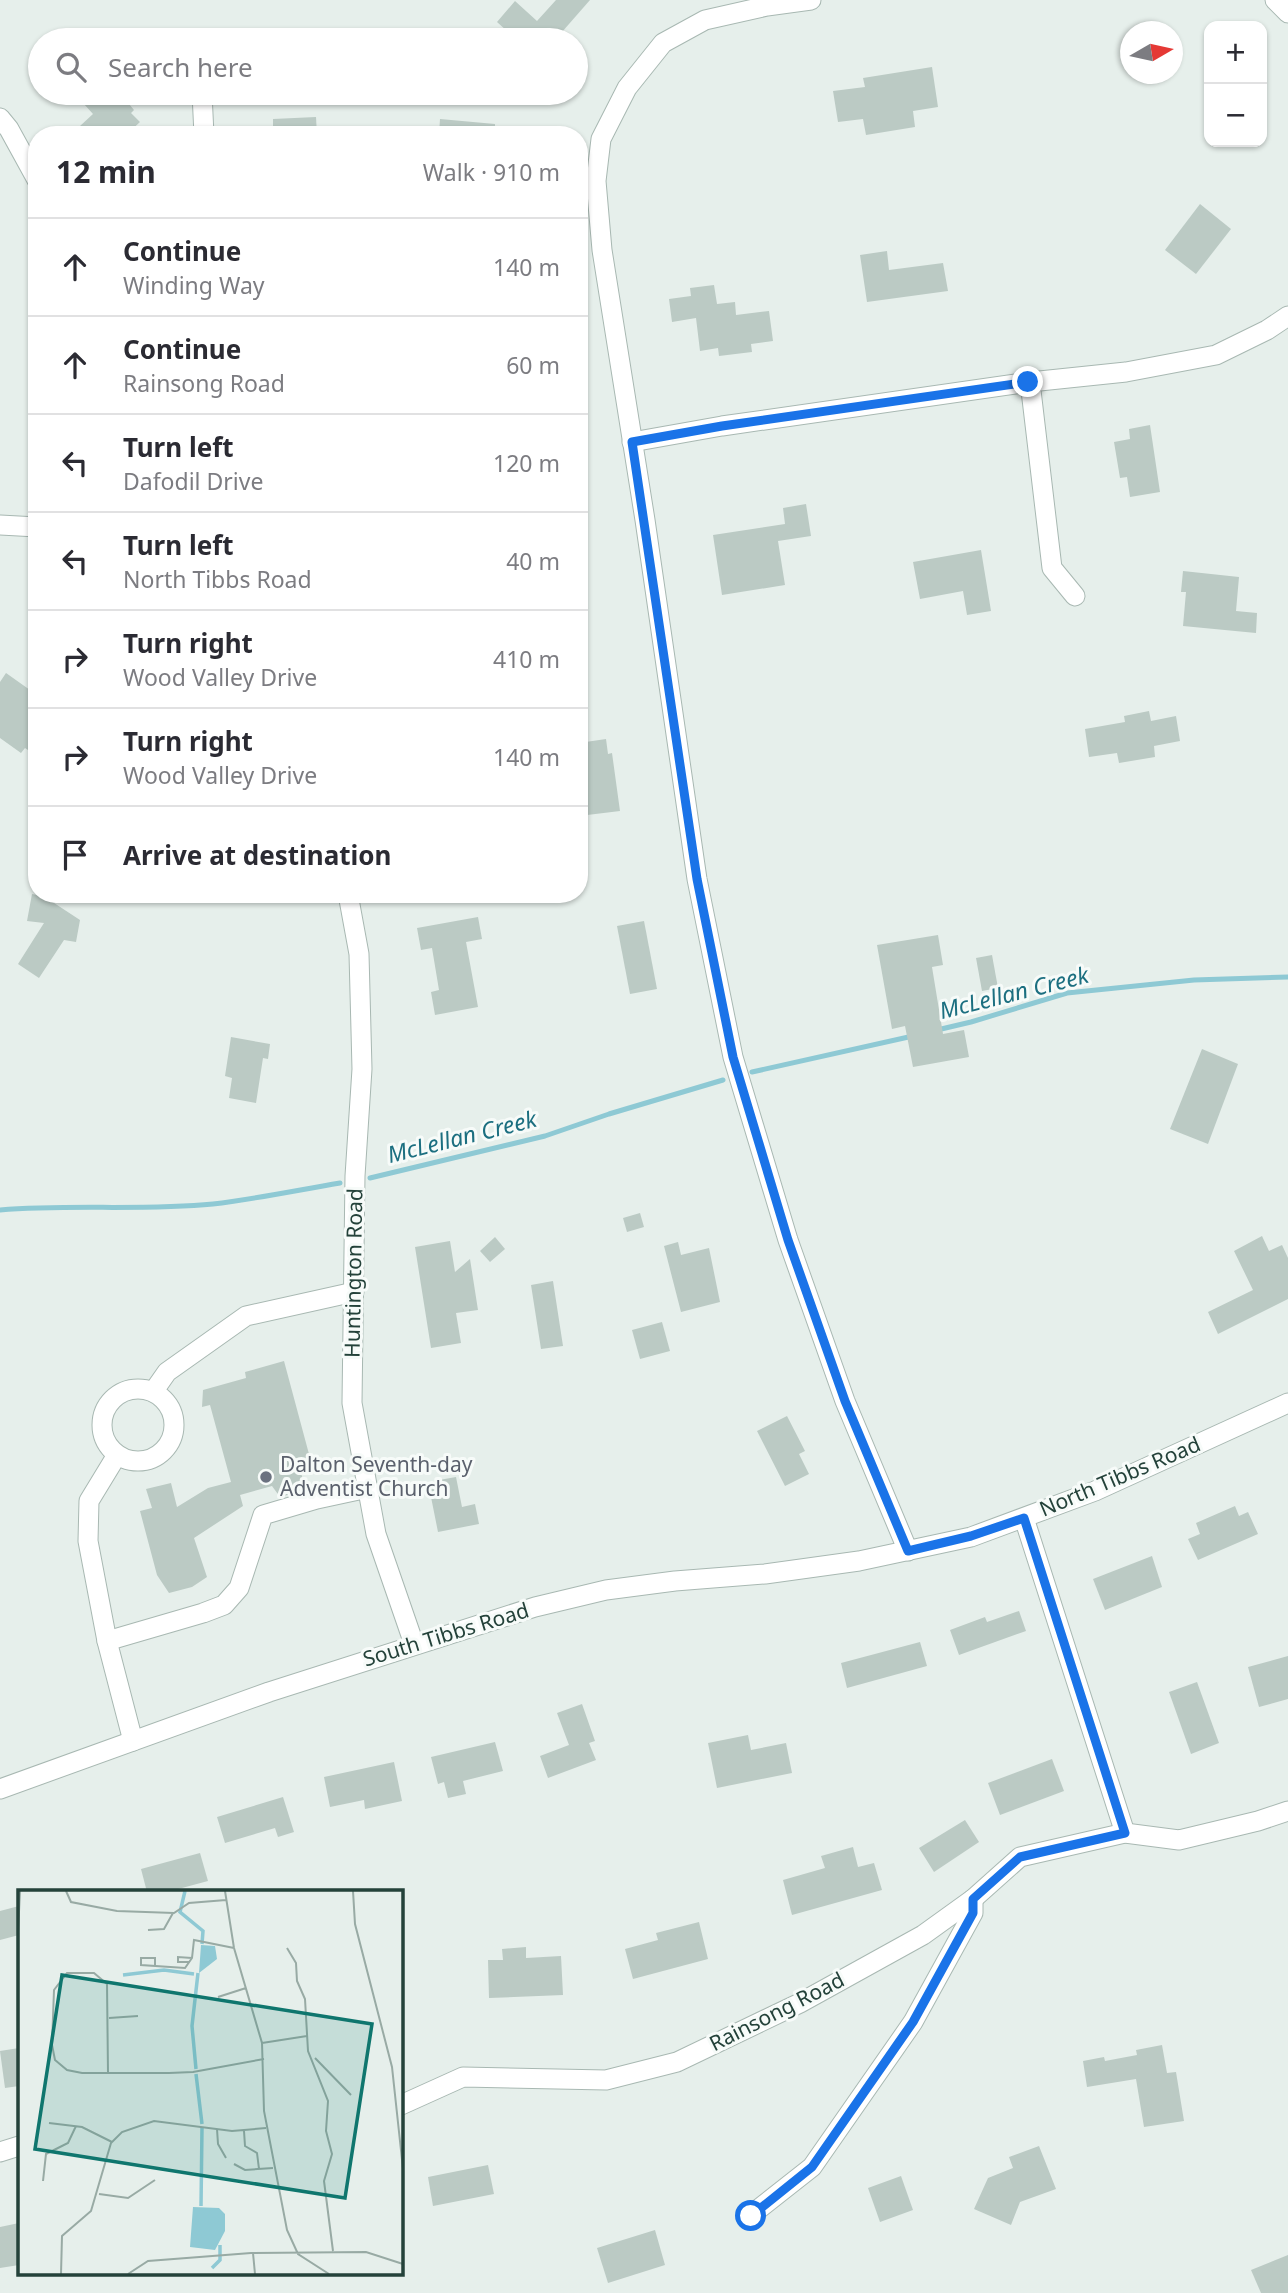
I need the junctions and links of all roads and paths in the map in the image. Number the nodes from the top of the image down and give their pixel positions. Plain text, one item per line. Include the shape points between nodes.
1 (811, 0) edge
2 (1275, 0) edge
3 (1288, 13) edge
4 (203, 105) edge
5 (0, 118) edge
6 (204, 126) edge
7 (28, 164) edge
8 (1288, 316) edge
9 (1030, 382) junction
10 (632, 442) junction
11 (0, 525) edge
12 (28, 527) edge
13 (1074, 596) dead end
14 (350, 903) edge
15 (354, 1292) junction
16 (153, 1392) junction
17 (1288, 1403) edge
18 (117, 1455) junction
19 (368, 1488) junction
20 (1024, 1518) junction
21 (908, 1551) junction
22 (107, 1641) junction
23 (414, 1644) junction
24 (133, 1741) junction
25 (0, 1789) edge
26 (1288, 1811) edge
27 (1125, 1833) junction
28 (973, 1899) junction
29 (402, 2105) edge
30 (18, 2146) edge
31 (0, 2152) edge
32 (751, 2216) dead end

1 - 10 street via 705,20 663,43 627,88 601,139 596,181 602,250
2 - 3 street
4 - 6 street
5 - 7 street
8 - 9 street via 1216,355 1126,372
9 - 10 street
9 - 13 street via 1052,568
10 - 21 street via 697,879 733,1057 796,1264 845,1401
11 - 12 street
14 - 15 street, Huntington Road via 359,954 362,1069
15 - 16 street via 246,1316 167,1372
15 - 19 street, Huntington Road via 352,1404
16 - 18 street via 142,1389 119,1394 104,1412 103,1436
16 - 18 street via 163,1399 174,1420 169,1444 162,1453 140,1462
17 - 20 street, North Tibbs Road
18 - 22 street via 89,1501 88,1541
19 - 22 street via 263,1515 239,1588 224,1605
19 - 23 street, Huntington Road via 376,1534
20 - 21 street, North Tibbs Road
20 - 27 street
21 - 23 street, South Tibbs Road via 765,1574 606,1590
22 - 24 street
23 - 24 street, South Tibbs Road
24 - 25 street, South Tibbs Road
26 - 27 street via 1180,1840
27 - 28 street, Rainsong Road via 1020,1857
28 - 29 street, Rainsong Road via 923,1935 811,1997 677,2062 606,2080 463,2077
28 - 32 street via 973,1913 913,2022 812,2167
30 - 31 street

